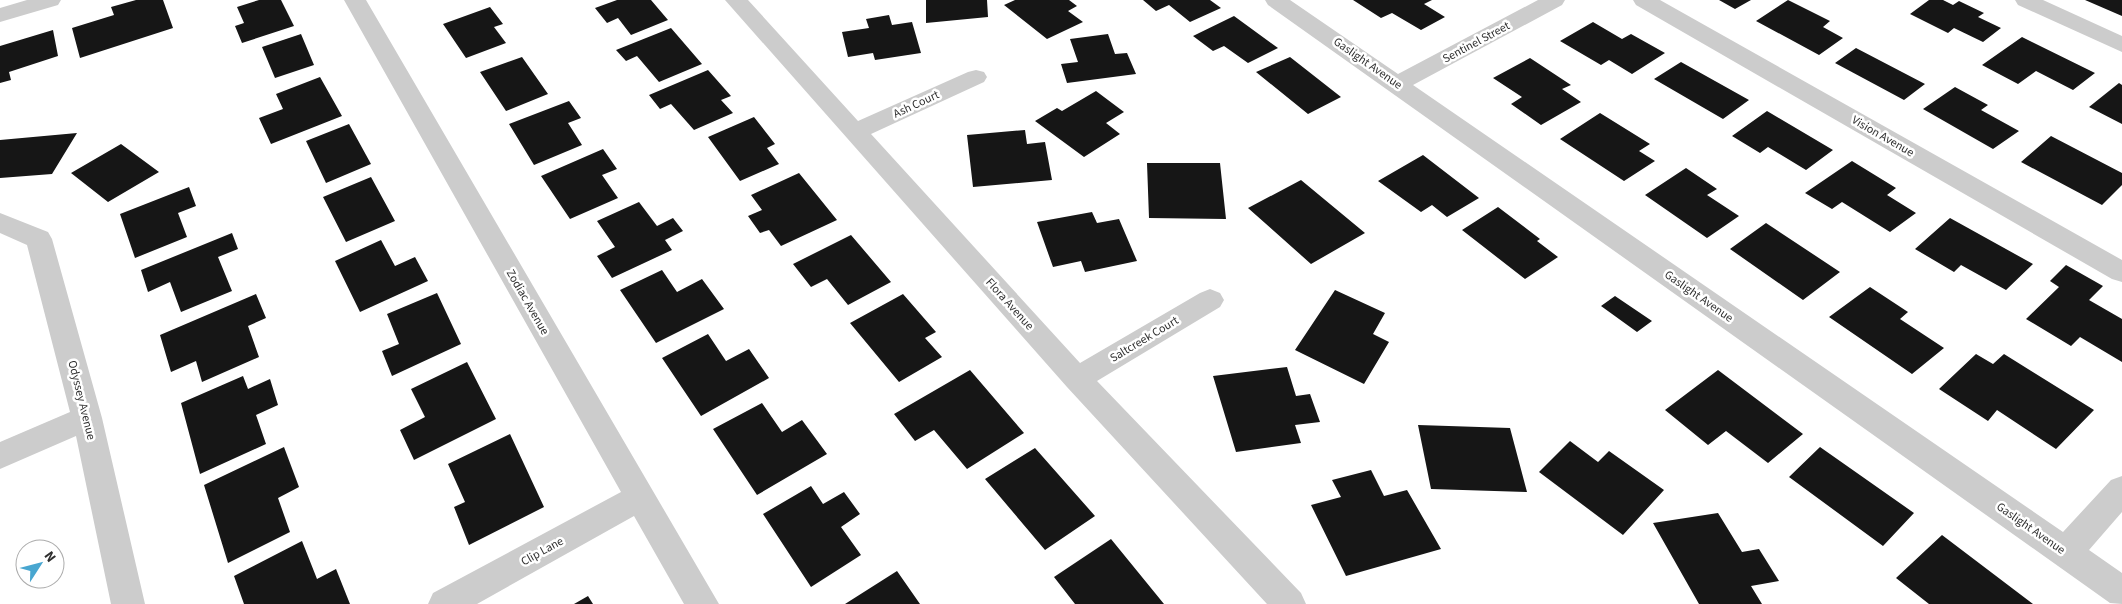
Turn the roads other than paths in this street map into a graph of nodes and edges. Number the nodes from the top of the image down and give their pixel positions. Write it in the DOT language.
graph roads {
  1 [pos="50,0"];
  2 [pos="355,0"];
  3 [pos="736,0"];
  4 [pos="1276,0"];
  5 [pos="1554,0"];
  6 [pos="1644,0"];
  7 [pos="2026,0"];
  8 [pos="0,15"];
  9 [pos="2122,45"];
  10 [pos="976,77"];
  11 [pos="1397,84"];
  12 [pos="855,132"];
  13 [pos="0,222"];
  14 [pos="2122,272"];
  15 [pos="1210,300"];
  16 [pos="1077,378"];
  17 [pos="87,418"];
  18 [pos="0,456"];
  19 [pos="2122,490"];
  20 [pos="640,498"];
  21 [pos="2066,552"];
  22 [pos="2122,592"];
  23 [pos="128,604"];
  24 [pos="445,604"];
  25 [pos="702,604"];
  26 [pos="1289,604"];
  1 -- 8 [label="street"];
  2 -- 20 [label="street, Zodiac Avenue"];
  3 -- 12 [label="street, Flora Avenue"];
  4 -- 11 [label="street, Gaslight Avenue"];
  5 -- 11 [label="street, Sentinel Street"];
  6 -- 14 [label="street, Vision Avenue"];
  7 -- 9 [label="street"];
  10 -- 12 [label="street, Ash Court"];
  11 -- 21 [label="street, Gaslight Avenue"];
  12 -- 16 [label="street, Flora Avenue"];
  13 -- 17 [label="street, Odyssey Avenue"];
  15 -- 16 [label="street, Saltcreek Court"];
  16 -- 26 [label="street, Flora Avenue"];
  17 -- 18 [label="street"];
  17 -- 23 [label="street, Odyssey Avenue"];
  19 -- 21 [label="street"];
  20 -- 24 [label="street, Clip Lane"];
  20 -- 25 [label="street, Zodiac Avenue"];
  21 -- 22 [label="street, Gaslight Avenue"];
}
